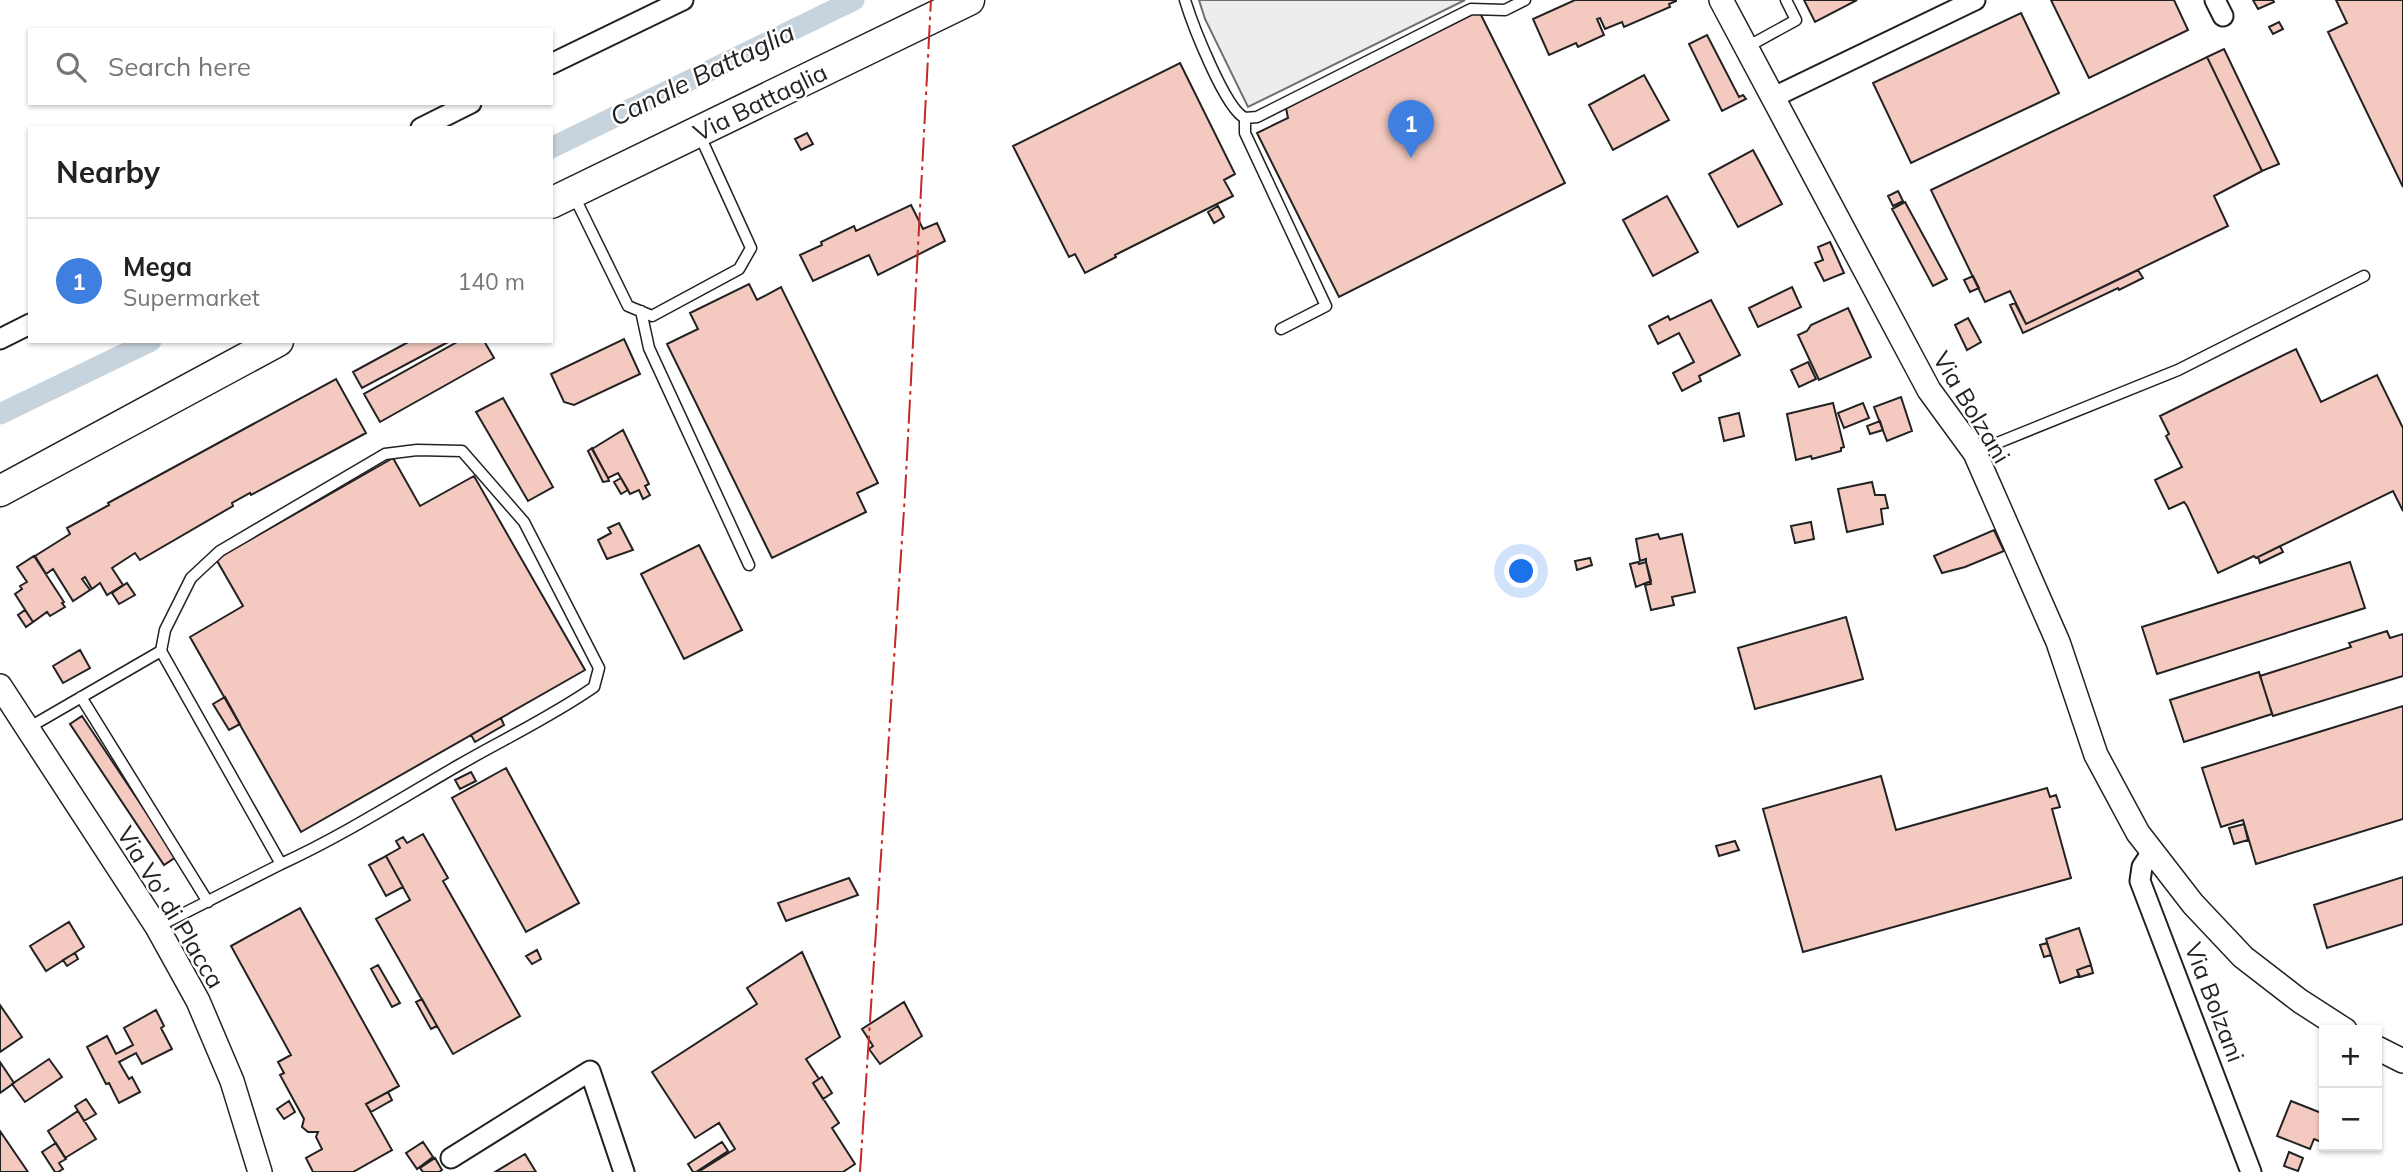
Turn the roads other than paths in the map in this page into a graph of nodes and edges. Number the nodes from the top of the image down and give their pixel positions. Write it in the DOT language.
graph roads {
  1 [pos="683,0"];
  2 [pos="969,0"];
  3 [pos="1525,0"];
  4 [pos="1721,0"];
  5 [pos="1786,0"];
  6 [pos="1975,0"];
  7 [pos="1186,2"];
  8 [pos="1747,47"];
  9 [pos="553,63"];
  10 [pos="1774,97"];
  11 [pos="467,105"];
  12 [pos="1245,118"];
  13 [pos="425,126"];
  14 [pos="698,132"];
  15 [pos="562,198"];
  16 [pos="2364,276"];
  17 [pos="641,311"];
  18 [pos="28,325"];
  19 [pos="1281,329"];
  20 [pos="0,340"];
  21 [pos="274,343"];
  22 [pos="1975,453"];
  23 [pos="0,491"];
  24 [pos="750,565"];
  25 [pos="161,651"];
  26 [pos="0,687"];
  27 [pos="81,698"];
  28 [pos="27,729"];
  29 [pos="2152,852"];
  30 [pos="281,864"];
  31 [pos="208,902"];
  32 [pos="157,927"];
  33 [pos="2337,1025"];
  34 [pos="2382,1051"];
  35 [pos="2403,1062"];
  36 [pos="451,1158"];
  37 [pos="260,1172"];
  38 [pos="624,1172"];
  39 [pos="2251,1172"];
  1 -- 9 [label="street"];
  2 -- 14 [label="main road, Via Battaglia"];
  3 -- 12 [label="lane"];
  4 -- 8 [label="street, Via Bolzani"];
  5 -- 8 [label="lane"];
  6 -- 10 [label="street"];
  7 -- 12 [label="lane"];
  8 -- 10 [label="street, Via Bolzani"];
  10 -- 22 [label="street, Via Bolzani"];
  11 -- 13 [label="street"];
  12 -- 19 [label="lane"];
  14 -- 15 [label="main road, Via Battaglia"];
  14 -- 17 [label="lane"];
  15 -- 17 [label="lane"];
  16 -- 22 [label="lane"];
  17 -- 24 [label="lane"];
  18 -- 20 [label="street"];
  21 -- 23 [label="main road"];
  22 -- 29 [label="street, Via Bolzani"];
  25 -- 27 [label="lane"];
  25 -- 30 [label="lane"];
  25 -- 30 [label="lane"];
  26 -- 28 [label="street, Via Vo' di Placca"];
  27 -- 28 [label="lane"];
  27 -- 31 [label="lane"];
  28 -- 32 [label="street, Via Vo' di Placca"];
  29 -- 33 [label="street, Via Bolzani"];
  29 -- 39 [label="street, Via Bolzani"];
  30 -- 31 [label="lane"];
  31 -- 32 [label="lane"];
  32 -- 37 [label="street, Via Vo' di Placca"];
  34 -- 35 [label="street"];
  36 -- 38 [label="street"];
}
